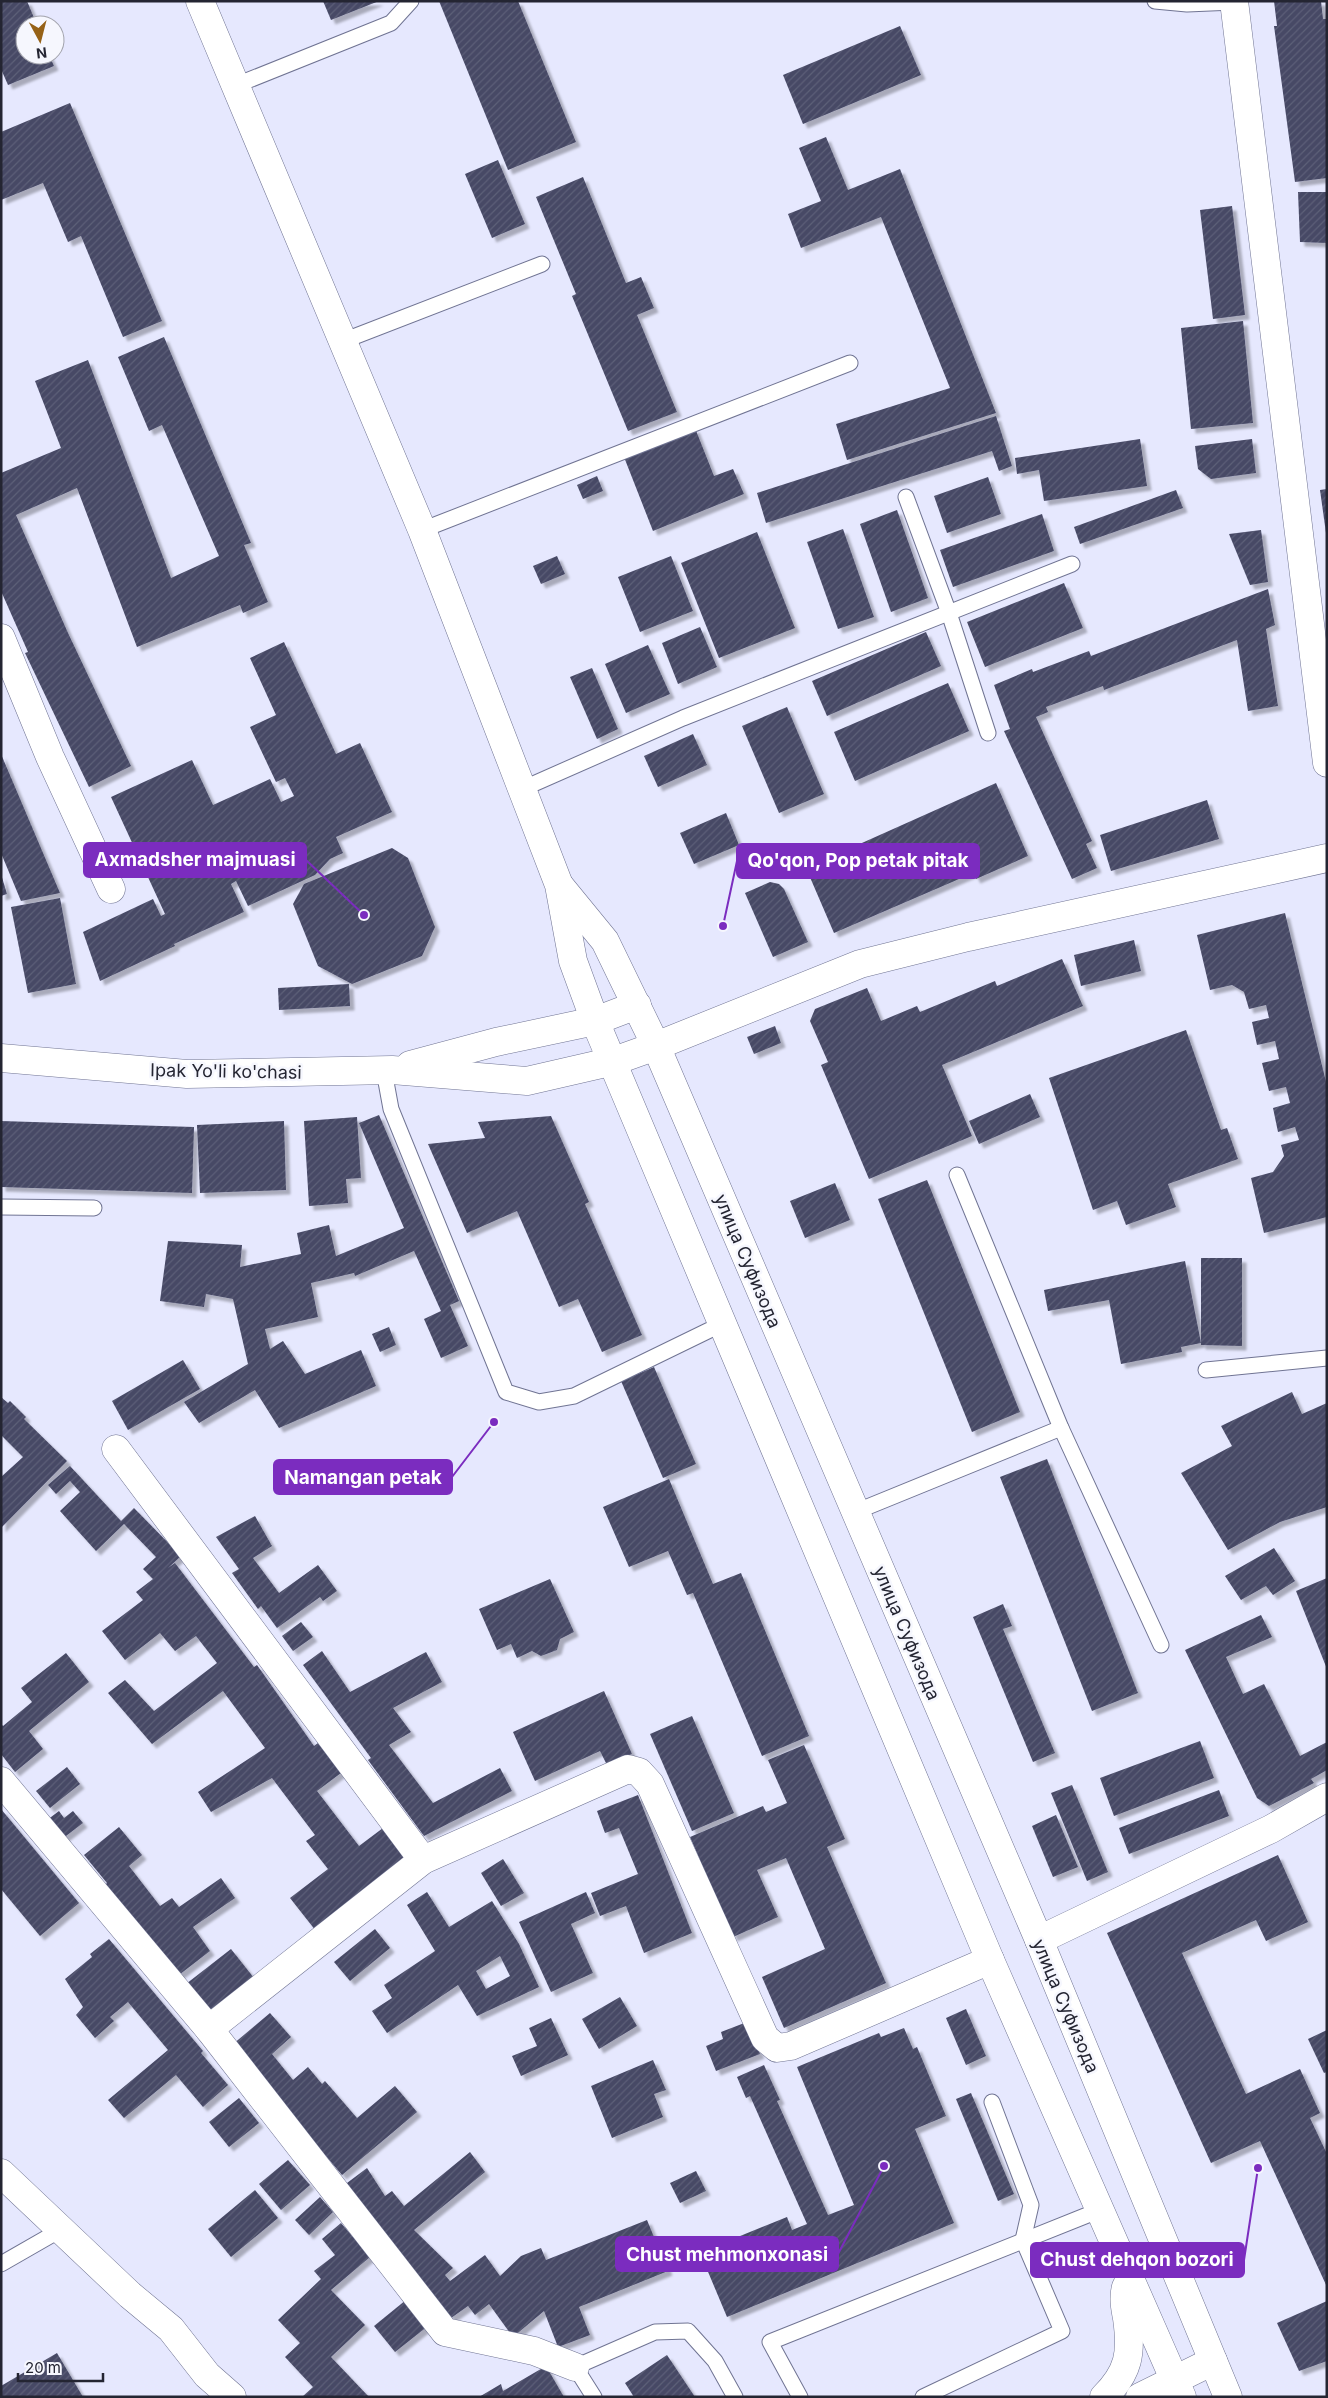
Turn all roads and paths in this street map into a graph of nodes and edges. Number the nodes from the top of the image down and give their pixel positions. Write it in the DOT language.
graph roads {
  1 [pos="200,1"];
  2 [pos="411,1"];
  3 [pos="1155,1"];
  4 [pos="1234,2"];
  5 [pos="234,86"];
  6 [pos="542,264"];
  7 [pos="343,341"];
  8 [pos="850,363"];
  9 [pos="906,497"];
  10 [pos="422,530"];
  11 [pos="1072,564"];
  12 [pos="949,613"];
  13 [pos="1,638"];
  14 [pos="988,732"];
  15 [pos="1327,763"];
  16 [pos="522,789"];
  17 [pos="1327,858"];
  18 [pos="559,885"];
  19 [pos="111,888"];
  20 [pos="636,1005"];
  21 [pos="595,1021"];
  22 [pos="656,1046"];
  23 [pos="1,1058"];
  24 [pos="614,1061"];
  25 [pos="388,1071"];
  26 [pos="957,1175"];
  27 [pos="1,1207"];
  28 [pos="94,1208"];
  29 [pos="724,1323"];
  30 [pos="1327,1358"];
  31 [pos="1206,1370"];
  32 [pos="1061,1428"];
  33 [pos="116,1449"];
  34 [pos="856,1512"];
  35 [pos="1161,1644"];
  36 [pos="1,1781"];
  37 [pos="1327,1797"];
  38 [pos="424,1860"];
  39 [pos="1038,1940"];
  40 [pos="990,1960"];
  41 [pos="209,2029"];
  42 [pos="992,2102"];
  43 [pos="1,2173"];
  44 [pos="1100,2210"];
  45 [pos="62,2229"];
  46 [pos="1023,2240"];
  47 [pos="1,2264"];
  48 [pos="1128,2278"];
  49 [pos="1213,2361"];
  50 [pos="575,2367"];
  51 [pos="1178,2388"];
  52 [pos="232,2397"];
  53 [pos="594,2397"];
  54 [pos="735,2397"];
  55 [pos="800,2397"];
  56 [pos="923,2397"];
  57 [pos="1104,2397"];
  58 [pos="1140,2397"];
  59 [pos="1228,2397"];
  1 -- 5 [label="main road"];
  2 -- 5 [label="lane"];
  3 -- 4 [label="lane"];
  4 -- 15 [label="main road"];
  5 -- 7 [label="main road"];
  6 -- 7 [label="lane"];
  7 -- 10 [label="main road"];
  8 -- 10 [label="lane"];
  9 -- 12 [label="lane"];
  10 -- 16 [label="main road"];
  11 -- 12 [label="lane"];
  12 -- 14 [label="lane"];
  12 -- 16 [label="lane"];
  13 -- 19 [label="main road"];
  16 -- 18 [label="main road"];
  17 -- 22 [label="main road, Ipak Yo'li ko'chasi"];
  18 -- 20 [label="main road, улица Суфизода"];
  18 -- 21 [label="main road"];
  20 -- 21 [label="main road, Ipak Yo'li ko'chasi"];
  20 -- 22 [label="main road, улица Суфизода"];
  21 -- 24 [label="main road"];
  21 -- 25 [label="main road, Ipak Yo'li ko'chasi"];
  22 -- 24 [label="main road, Ipak Yo'li ko'chasi"];
  22 -- 34 [label="main road, улица Суфизода"];
  23 -- 25 [label="main road, Ipak Yo'li ko'chasi"];
  24 -- 25 [label="main road, Ipak Yo'li ko'chasi"];
  24 -- 29 [label="main road"];
  25 -- 29 [label="lane"];
  26 -- 32 [label="lane"];
  27 -- 28 [label="lane"];
  29 -- 40 [label="main road"];
  30 -- 31 [label="lane"];
  32 -- 34 [label="lane"];
  32 -- 35 [label="lane"];
  33 -- 38 [label="main road"];
  34 -- 39 [label="main road, улица Суфизода"];
  36 -- 41 [label="main road"];
  37 -- 39 [label="main road"];
  38 -- 40 [label="main road"];
  38 -- 41 [label="main road"];
  39 -- 49 [label="main road, улица Суфизода"];
  40 -- 44 [label="main road"];
  41 -- 50 [label="main road"];
  42 -- 46 [label="lane"];
  43 -- 45 [label="main road"];
  44 -- 46 [label="lane"];
  44 -- 48 [label="main road"];
  45 -- 47 [label="lane"];
  45 -- 52 [label="main road"];
  46 -- 55 [label="lane"];
  46 -- 56 [label="lane"];
  48 -- 51 [label="main road"];
  48 -- 57 [label="main road"];
  49 -- 51 [label="main road"];
  49 -- 59 [label="main road, улица Суфизода"];
  50 -- 53 [label="lane"];
  50 -- 54 [label="lane"];
  51 -- 58 [label="main road"];
}
